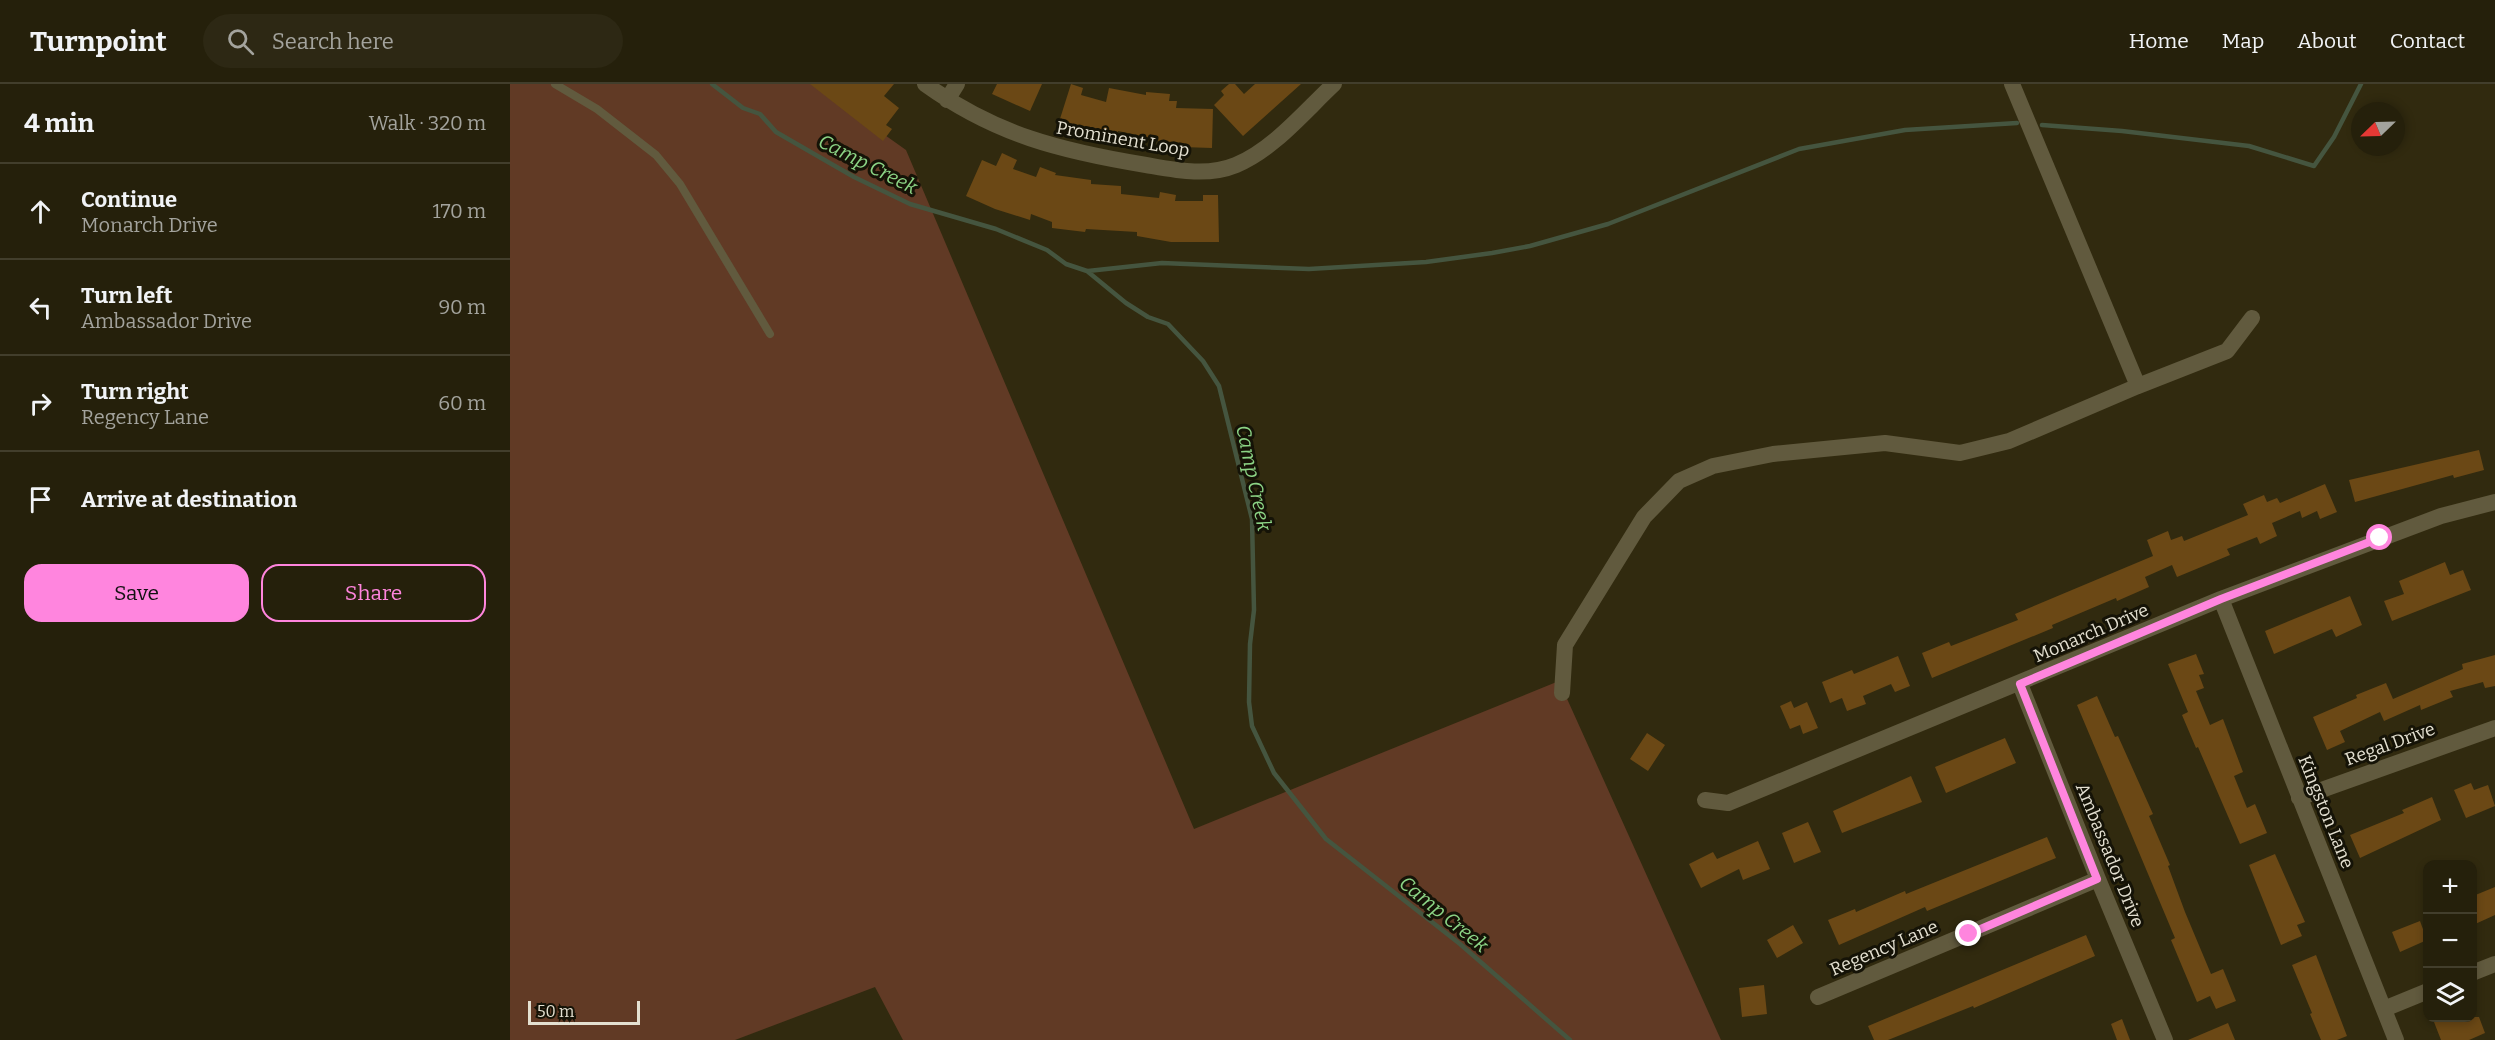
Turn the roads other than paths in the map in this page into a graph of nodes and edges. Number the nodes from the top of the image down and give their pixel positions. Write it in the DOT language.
graph roads {
  1 [pos="555,84"];
  2 [pos="925,84"];
  3 [pos="957,84"];
  4 [pos="1334,84"];
  5 [pos="2012,84"];
  6 [pos="947,100"];
  7 [pos="2252,318"];
  8 [pos="770,334"];
  9 [pos="2138,386"];
  10 [pos="2495,502"];
  11 [pos="2221,599"];
  12 [pos="2020,684"];
  13 [pos="1562,693"];
  14 [pos="2495,728"];
  15 [pos="2299,798"];
  16 [pos="1705,800"];
  17 [pos="2097,879"];
  18 [pos="2495,964"];
  19 [pos="2477,971"];
  20 [pos="2423,993"];
  21 [pos="1818,997"];
  22 [pos="2384,1008"];
  23 [pos="2165,1040"];
  24 [pos="2396,1040"];
  1 -- 8 [label="lane"];
  2 -- 6 [label="street, Prominent Loop"];
  3 -- 6 [label="street"];
  4 -- 6 [label="street, Prominent Loop"];
  5 -- 9 [label="street"];
  7 -- 9 [label="street"];
  9 -- 13 [label="street"];
  10 -- 11 [label="street, Monarch Drive"];
  11 -- 12 [label="street, Monarch Drive"];
  11 -- 15 [label="street, Kingston Lane"];
  12 -- 16 [label="street, Monarch Drive"];
  12 -- 17 [label="street, Ambassador Drive"];
  14 -- 15 [label="street, Regal Drive"];
  15 -- 22 [label="street, Kingston Lane"];
  17 -- 21 [label="street, Regency Lane"];
  17 -- 23 [label="street, Ambassador Drive"];
  18 -- 19 [label="street"];
  20 -- 22 [label="street"];
  22 -- 24 [label="street, Kingston Lane"];
}
